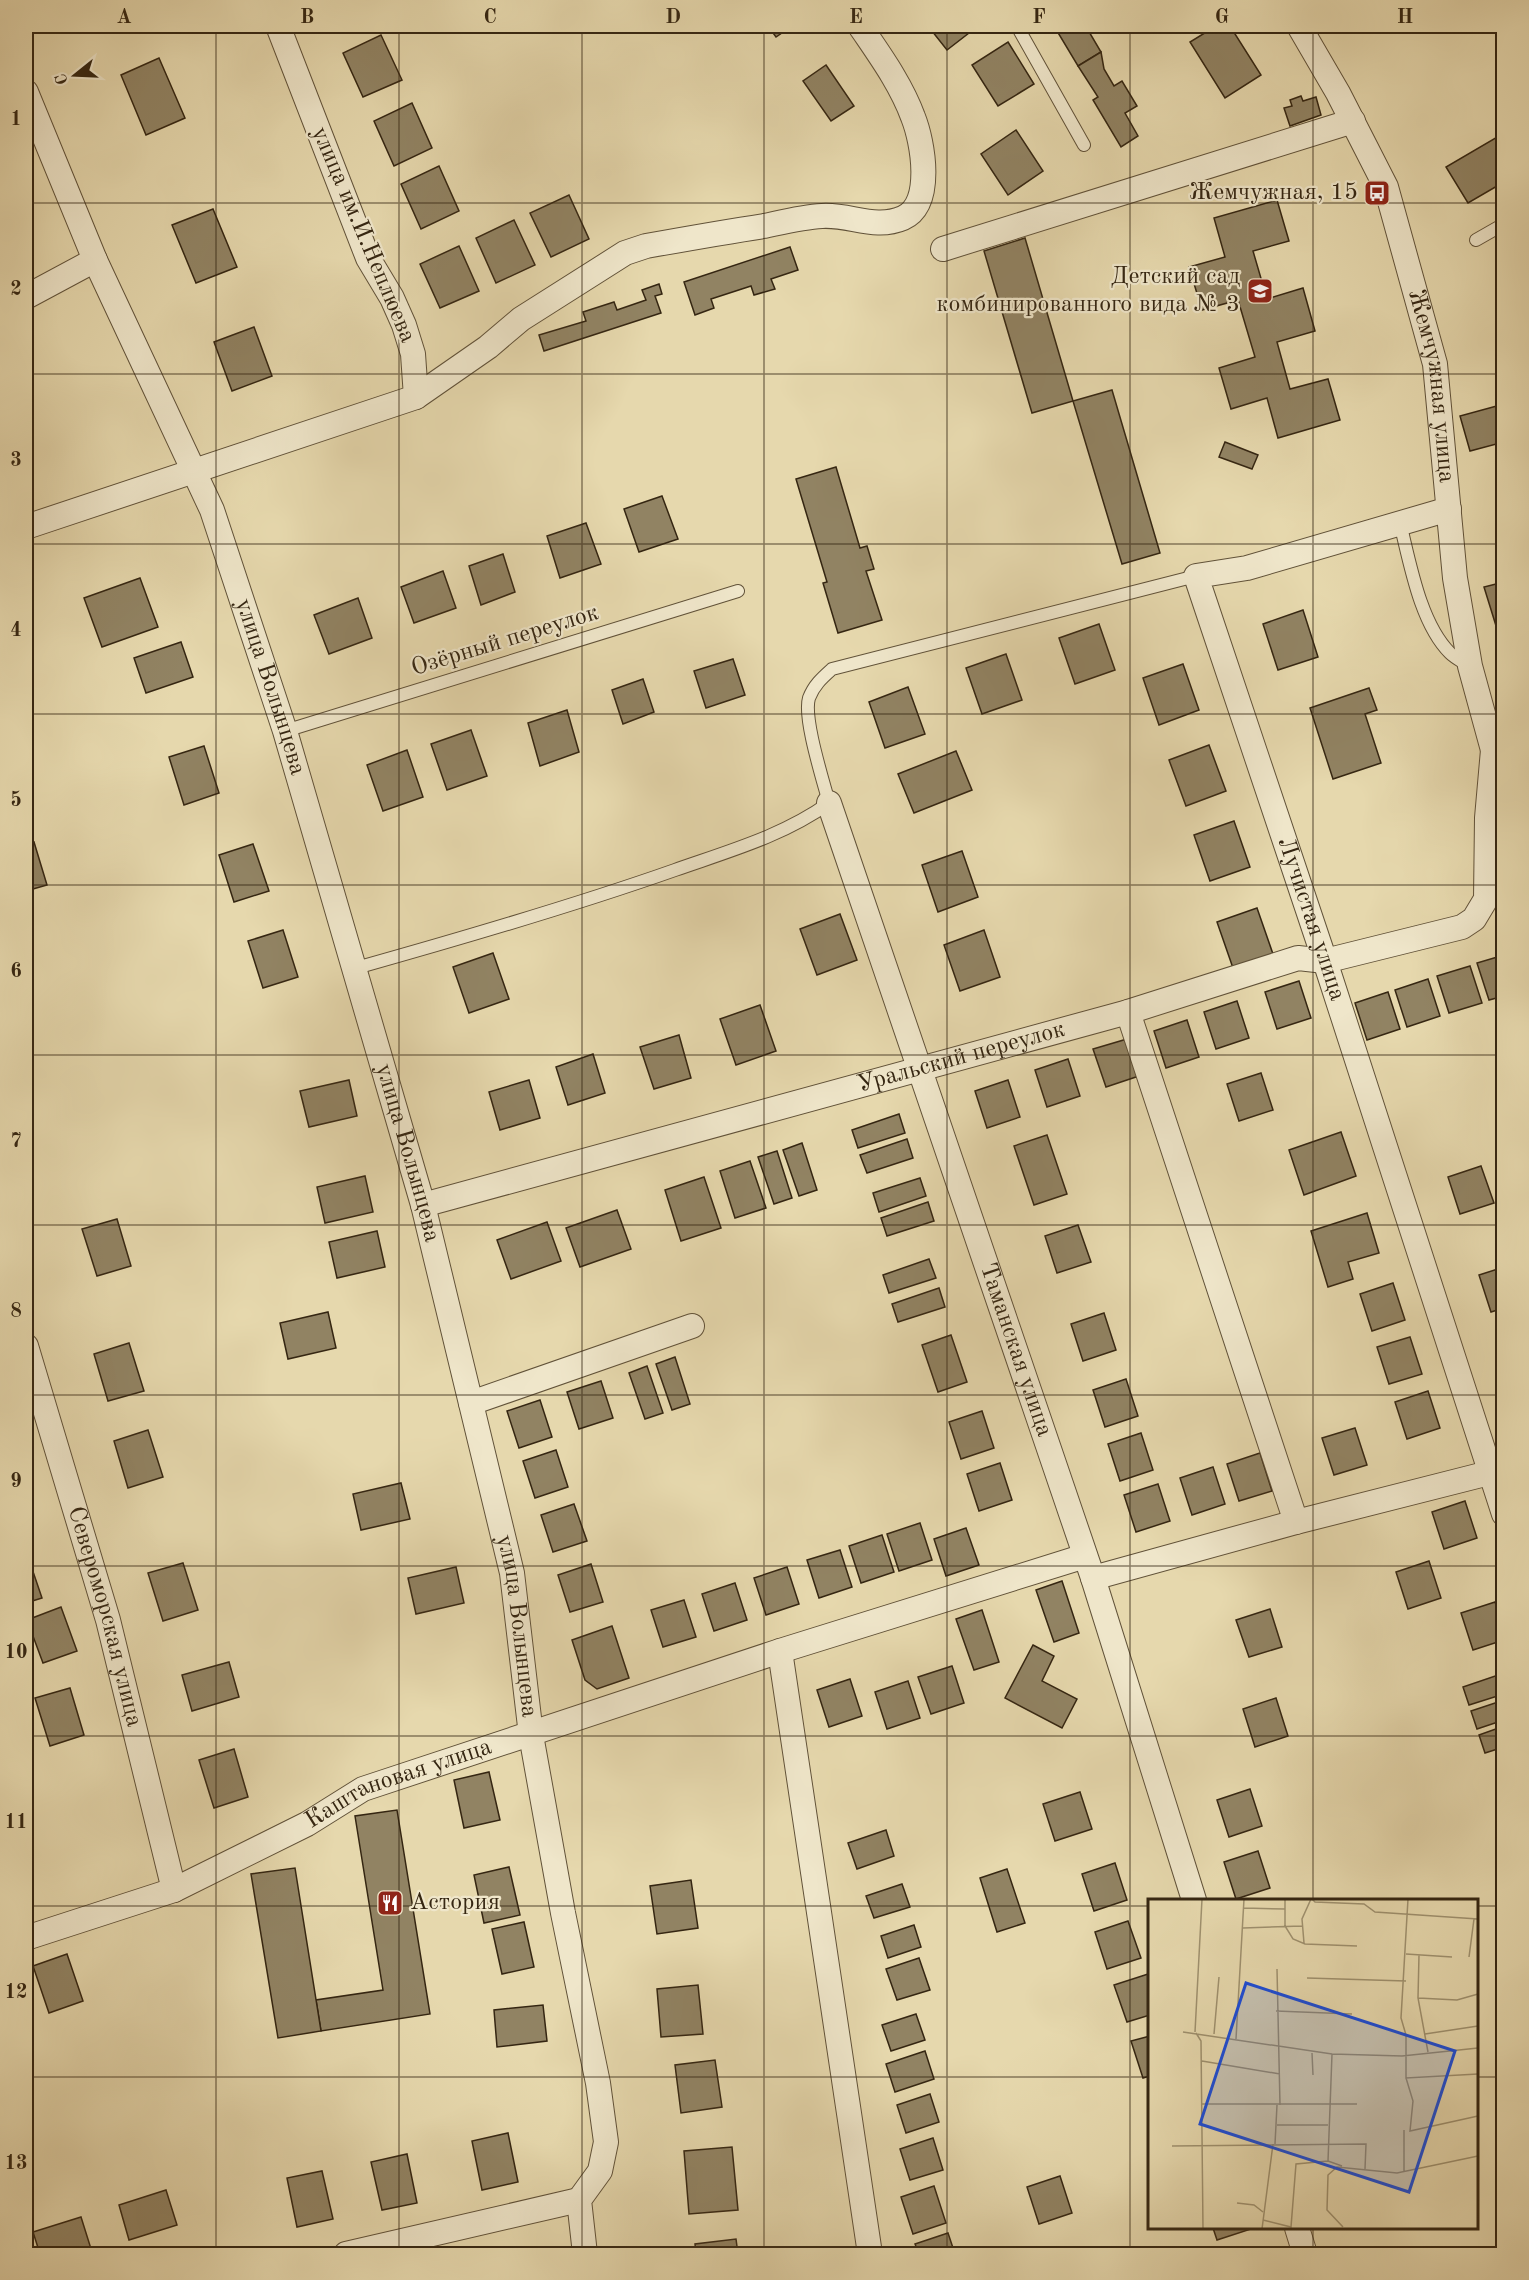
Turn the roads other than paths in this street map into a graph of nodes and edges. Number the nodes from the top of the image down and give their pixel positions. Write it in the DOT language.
graph roads {
  1 [pos="278,26"];
  2 [pos="860,26"];
  3 [pos="1017,26"];
  4 [pos="1299,26"];
  5 [pos="26,92"];
  6 [pos="1353,121"];
  7 [pos="1084,145"];
  8 [pos="1503,224"];
  9 [pos="1476,240"];
  10 [pos="943,249"];
  11 [pos="95,260"];
  12 [pos="26,297"];
  13 [pos="416,397"];
  14 [pos="194,470"];
  15 [pos="1449,509"];
  16 [pos="1400,523"];
  17 [pos="26,527"];
  18 [pos="1196,576"];
  19 [pos="738,591"];
  20 [pos="1470,666"];
  21 [pos="285,731"];
  22 [pos="1498,746"];
  23 [pos="829,803"];
  24 [pos="1495,903"];
  25 [pos="1325,962"];
  26 [pos="356,968"];
  27 [pos="1128,1012"];
  28 [pos="918,1068"];
  29 [pos="423,1205"];
  30 [pos="692,1326"];
  31 [pos="26,1346"];
  32 [pos="471,1403"];
  33 [pos="1489,1473"];
  34 [pos="1502,1503"];
  35 [pos="1296,1521"];
  36 [pos="1085,1556"];
  37 [pos="1093,1578"];
  38 [pos="780,1651"];
  39 [pos="531,1735"];
  40 [pos="174,1890"];
  41 [pos="1194,1899"];
  42 [pos="26,1938"];
  43 [pos="579,2200"];
  44 [pos="1297,2229"];
  45 [pos="346,2254"];
  46 [pos="585,2254"];
  47 [pos="870,2254"];
  48 [pos="1305,2254"];
  1 -- 13 [label="street, улица им.И.Неплюева"];
  2 -- 13 [label="street"];
  3 -- 7 [label="lane"];
  4 -- 6 [label="street, Жемчужная улица"];
  5 -- 11 [label="street, улица Волынцева"];
  6 -- 10 [label="street"];
  6 -- 15 [label="street, Жемчужная улица"];
  8 -- 9 [label="lane"];
  11 -- 12 [label="street"];
  11 -- 14 [label="street, улица Волынцева"];
  13 -- 14 [label="street"];
  14 -- 17 [label="street"];
  14 -- 21 [label="street, улица Волынцева"];
  15 -- 16 [label="street"];
  15 -- 20 [label="street, Жемчужная улица"];
  16 -- 18 [label="street"];
  16 -- 20 [label="lane"];
  18 -- 23 [label="lane"];
  18 -- 25 [label="street, Лучистая улица"];
  19 -- 21 [label="lane, Озёрный переулок"];
  20 -- 22 [label="street, Жемчужная улица"];
  21 -- 26 [label="street, улица Волынцева"];
  22 -- 24 [label="street"];
  23 -- 26 [label="lane"];
  23 -- 28 [label="street, Таманская улица"];
  24 -- 25 [label="street, Уральский переулок"];
  25 -- 27 [label="street, Уральский переулок"];
  25 -- 33 [label="street, Лучистая улица"];
  26 -- 29 [label="street, улица Волынцева"];
  27 -- 28 [label="street, Уральский переулок"];
  27 -- 35 [label="street"];
  28 -- 29 [label="street, Уральский переулок"];
  28 -- 36 [label="street, Таманская улица"];
  29 -- 32 [label="street, улица Волынцева"];
  30 -- 32 [label="street"];
  31 -- 40 [label="street, Североморская улица"];
  32 -- 39 [label="street, улица Волынцева"];
  33 -- 34 [label="street, Лучистая улица"];
  33 -- 35 [label="street"];
  35 -- 37 [label="street"];
  36 -- 37 [label="street, Таманская улица"];
  36 -- 38 [label="street, Каштановая улица"];
  37 -- 41 [label="street, Таманская улица"];
  38 -- 39 [label="street, Каштановая улица"];
  38 -- 47 [label="street"];
  39 -- 40 [label="street, Каштановая улица"];
  39 -- 43 [label="street, улица Волынцева"];
  40 -- 42 [label="street, Каштановая улица"];
  43 -- 45 [label="street"];
  43 -- 46 [label="street"];
  44 -- 48 [label="street"];
}
